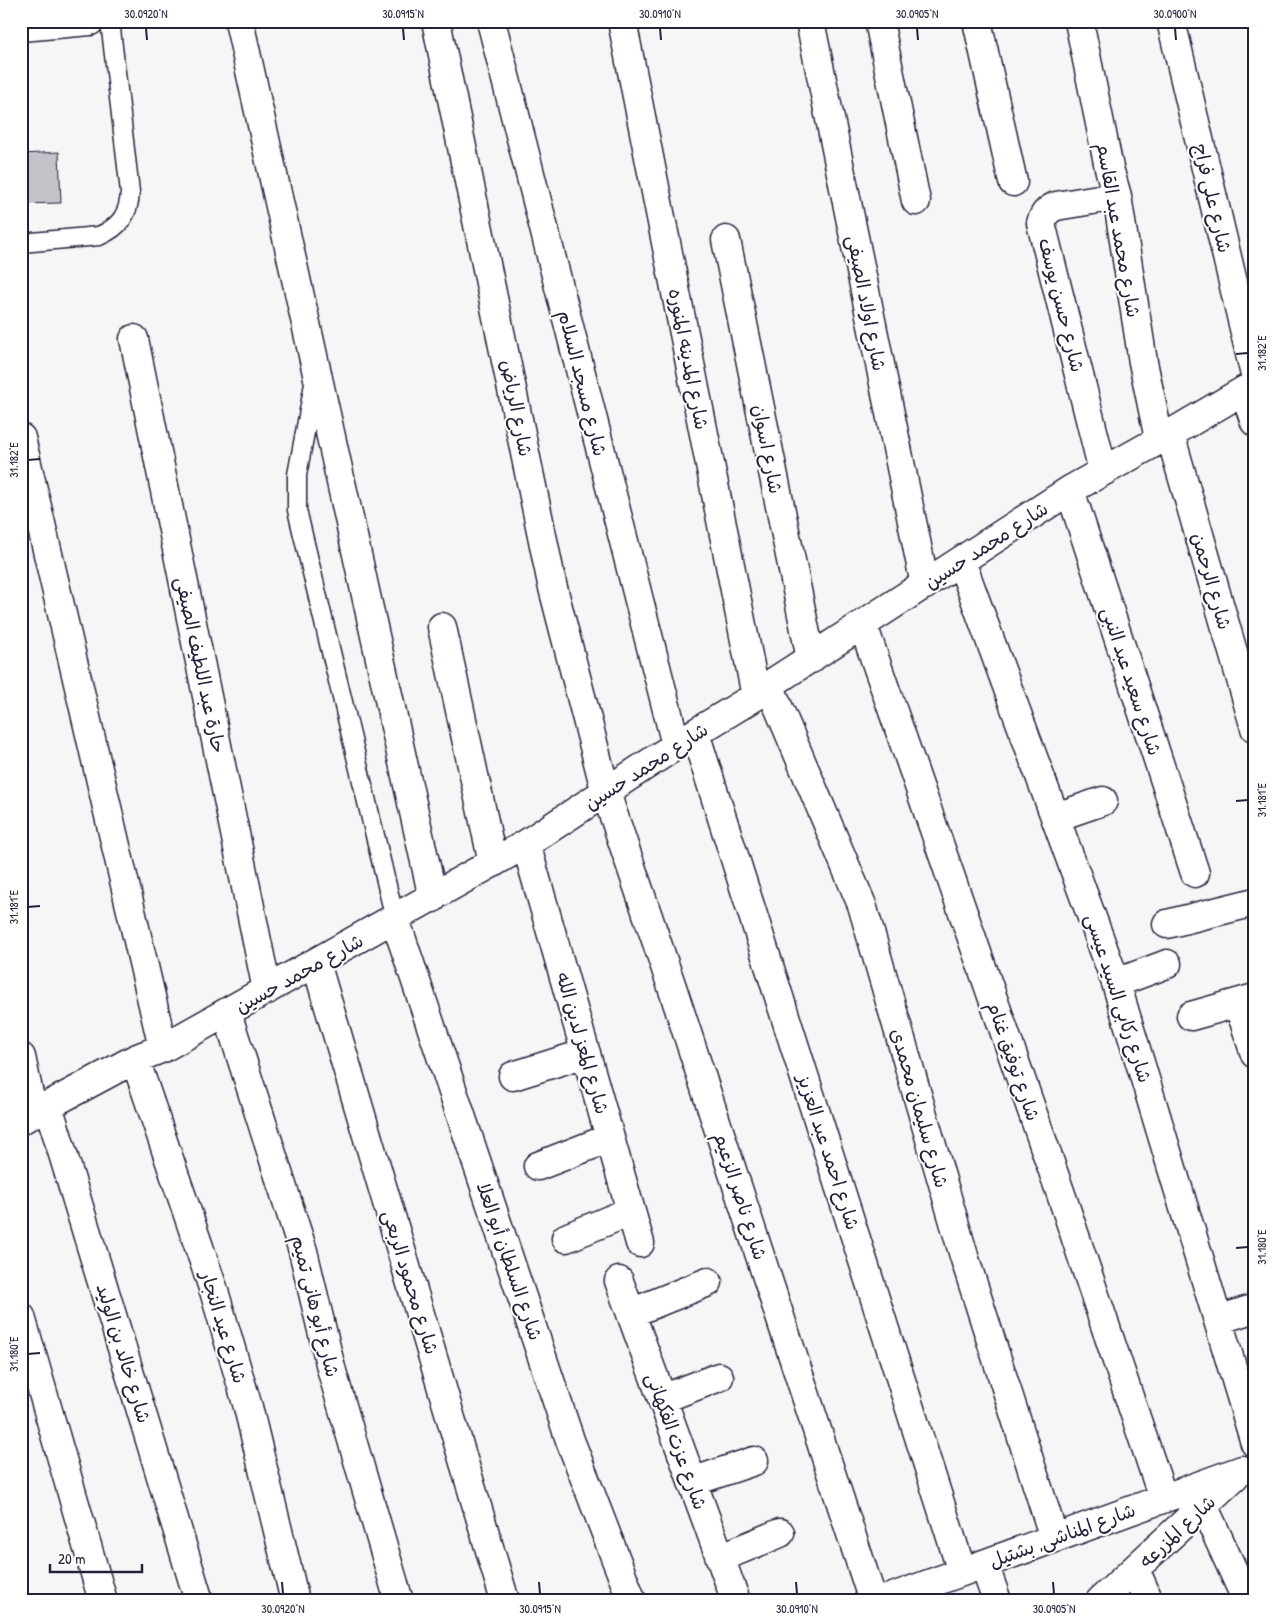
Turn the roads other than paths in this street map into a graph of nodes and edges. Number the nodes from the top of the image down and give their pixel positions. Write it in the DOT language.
graph roads {
  1 [pos="90,21"];
  2 [pos="110,21"];
  3 [pos="239,21"];
  4 [pos="436,21"];
  5 [pos="491,21"];
  6 [pos="622,21"];
  7 [pos="810,21"];
  8 [pos="878,21"];
  9 [pos="977,21"];
  10 [pos="1079,21"];
  11 [pos="1171,21"];
  12 [pos="21,27"];
  13 [pos="1013,182"];
  14 [pos="1117,196"];
  15 [pos="916,201"];
  16 [pos="726,240"];
  17 [pos="21,243"];
  18 [pos="134,339"];
  19 [pos="316,376"];
  20 [pos="1251,383"];
  21 [pos="1255,422"];
  22 [pos="1165,437"];
  23 [pos="21,438"];
  24 [pos="1103,471"];
  25 [pos="1070,490"];
  26 [pos="962,561"];
  27 [pos="924,585"];
  28 [pos="863,625"];
  29 [pos="442,627"];
  30 [pos="811,658"];
  31 [pos="763,691"];
  32 [pos="1255,728"];
  33 [pos="686,739"];
  34 [pos="606,793"];
  35 [pos="1103,801"];
  36 [pos="1056,817"];
  37 [pos="526,844"];
  38 [pos="493,863"];
  39 [pos="1195,873"];
  40 [pos="433,898"];
  41 [pos="1255,902"];
  42 [pos="395,919"];
  43 [pos="1167,924"];
  44 [pos="316,963"];
  45 [pos="1167,964"];
  46 [pos="1116,983"];
  47 [pos="267,990"];
  48 [pos="1246,1001"];
  49 [pos="227,1013"];
  50 [pos="1191,1016"];
  51 [pos="163,1048"];
  52 [pos="586,1053"];
  53 [pos="1255,1054"];
  54 [pos="21,1057"];
  55 [pos="135,1059"];
  56 [pos="513,1076"];
  57 [pos="34,1112"];
  58 [pos="610,1138"];
  59 [pos="538,1166"];
  60 [pos="631,1211"];
  61 [pos="566,1238"];
  62 [pos="640,1243"];
  63 [pos="619,1281"];
  64 [pos="708,1282"];
  65 [pos="1255,1308"];
  66 [pos="631,1313"];
  67 [pos="21,1317"];
  68 [pos="1218,1320"];
  69 [pos="719,1377"];
  70 [pos="662,1399"];
  71 [pos="1255,1443"];
  72 [pos="754,1461"];
  73 [pos="1248,1466"];
  74 [pos="692,1482"];
  75 [pos="1163,1498"];
  76 [pos="1204,1507"];
  77 [pos="780,1533"];
  78 [pos="1054,1538"];
  79 [pos="720,1558"];
  80 [pos="973,1568"];
  81 [pos="1135,1569"];
  82 [pos="103,1601"];
  83 [pos="199,1601"];
  84 [pos="295,1601"];
  85 [pos="398,1601"];
  86 [pos="505,1601"];
  87 [pos="632,1601"];
  88 [pos="736,1601"];
  89 [pos="873,1601"];
  90 [pos="882,1601"];
  91 [pos="997,1601"];
  92 [pos="1100,1601"];
  93 [pos="1148,1601"];
  94 [pos="1247,1601"];
  1 -- 12 [label="street"];
  2 -- 17 [label="lane"];
  3 -- 19 [label="street"];
  4 -- 34 [label="street, شارع الرياض"];
  5 -- 33 [label="street, شارع مسجد السلام"];
  6 -- 31 [label="street, شارع المدينه المنوره"];
  7 -- 27 [label="street, شارع اولاد الصيفى"];
  8 -- 15 [label="street"];
  9 -- 13 [label="street"];
  10 -- 14 [label="street, شارع محمد عبد القاسم"];
  11 -- 20 [label="street, شارع على فراج"];
  14 -- 22 [label="street, شارع محمد عبد القاسم"];
  14 -- 24 [label="street, شارع حسن يوسف"];
  16 -- 30 [label="street, شارع اسوان"];
  18 -- 47 [label="street, حارة عبد اللطيف الصيفى"];
  19 -- 40 [label="street"];
  19 -- 42 [label="lane"];
  20 -- 21 [label="street, شارع على فراج"];
  20 -- 22 [label="street, شارع محمد حسين"];
  22 -- 24 [label="street, شارع محمد حسين"];
  22 -- 32 [label="street, شارع الرحمن"];
  23 -- 51 [label="street"];
  24 -- 25 [label="street, شارع محمد حسين"];
  25 -- 26 [label="street, شارع محمد حسين"];
  25 -- 39 [label="street, شارع سعيد عبد النبى"];
  26 -- 27 [label="street, شارع محمد حسين"];
  26 -- 36 [label="street, شارع ركابى السيد عيسى"];
  27 -- 28 [label="street, شارع محمد حسين"];
  28 -- 30 [label="street, شارع محمد حسين"];
  28 -- 75 [label="street, شارع توفيق غنام"];
  29 -- 38 [label="street"];
  30 -- 31 [label="street, شارع محمد حسين"];
  31 -- 33 [label="street, شارع محمد حسين"];
  31 -- 78 [label="street, شارع سليمان محمدى"];
  33 -- 34 [label="street, شارع محمد حسين"];
  33 -- 80 [label="street, شارع احمد عبد العزيز"];
  34 -- 37 [label="street, شارع محمد حسين"];
  34 -- 89 [label="street, شارع ناصر الزعيم"];
  35 -- 36 [label="street"];
  36 -- 46 [label="street, شارع ركابى السيد عيسى"];
  37 -- 38 [label="street, شارع محمد حسين"];
  37 -- 52 [label="street, شارع المعز لدين الله"];
  38 -- 40 [label="street, شارع محمد حسين"];
  40 -- 42 [label="street, شارع محمد حسين"];
  41 -- 43 [label="street"];
  42 -- 44 [label="street, شارع محمد حسين"];
  42 -- 87 [label="street, شارع السلطان أبو العلا"];
  44 -- 47 [label="street, شارع محمد حسين"];
  44 -- 86 [label="street, شارع محمود الربعى"];
  45 -- 46 [label="street"];
  46 -- 68 [label="street, شارع ركابى السيد عيسى"];
  47 -- 49 [label="street, شارع محمد حسين"];
  48 -- 50 [label="street"];
  48 -- 53 [label="street"];
  49 -- 51 [label="street, شارع محمد حسين"];
  49 -- 85 [label="street, شارع أبو هانى تميم"];
  51 -- 55 [label="street, شارع محمد حسين"];
  52 -- 56 [label="street"];
  52 -- 58 [label="street, شارع المعز لدين الله"];
  54 -- 57 [label="street, شارع خالد بن الوليد"];
  55 -- 57 [label="street, شارع محمد حسين"];
  55 -- 84 [label="street, شارع عيد النجار"];
  57 -- 83 [label="street, شارع خالد بن الوليد"];
  58 -- 59 [label="street"];
  58 -- 60 [label="street, شارع المعز لدين الله"];
  60 -- 61 [label="street"];
  60 -- 62 [label="street, شارع المعز لدين الله"];
  63 -- 66 [label="street, شارع عزت الفكهانى"];
  64 -- 66 [label="street"];
  65 -- 68 [label="street"];
  66 -- 70 [label="street, شارع عزت الفكهانى"];
  67 -- 82 [label="street"];
  68 -- 71 [label="street, شارع ركابى السيد عيسى"];
  69 -- 70 [label="street"];
  70 -- 74 [label="street, شارع عزت الفكهانى"];
  72 -- 74 [label="street"];
  73 -- 75 [label="street, شارع المناشى, بشتيل"];
  73 -- 76 [label="street, شارع المزرعه"];
  74 -- 79 [label="street, شارع عزت الفكهانى"];
  75 -- 78 [label="street, شارع المناشى, بشتيل"];
  76 -- 81 [label="street, شارع المزرعه"];
  76 -- 94 [label="street"];
  77 -- 79 [label="street"];
  78 -- 80 [label="street, شارع المناشى, بشتيل"];
  79 -- 88 [label="street, شارع عزت الفكهانى"];
  80 -- 90 [label="street, شارع المناشى, بشتيل"];
  80 -- 91 [label="street, شارع احمد عبد العزيز"];
  81 -- 92 [label="street, شارع المزرعه"];
  81 -- 93 [label="street"];
}
